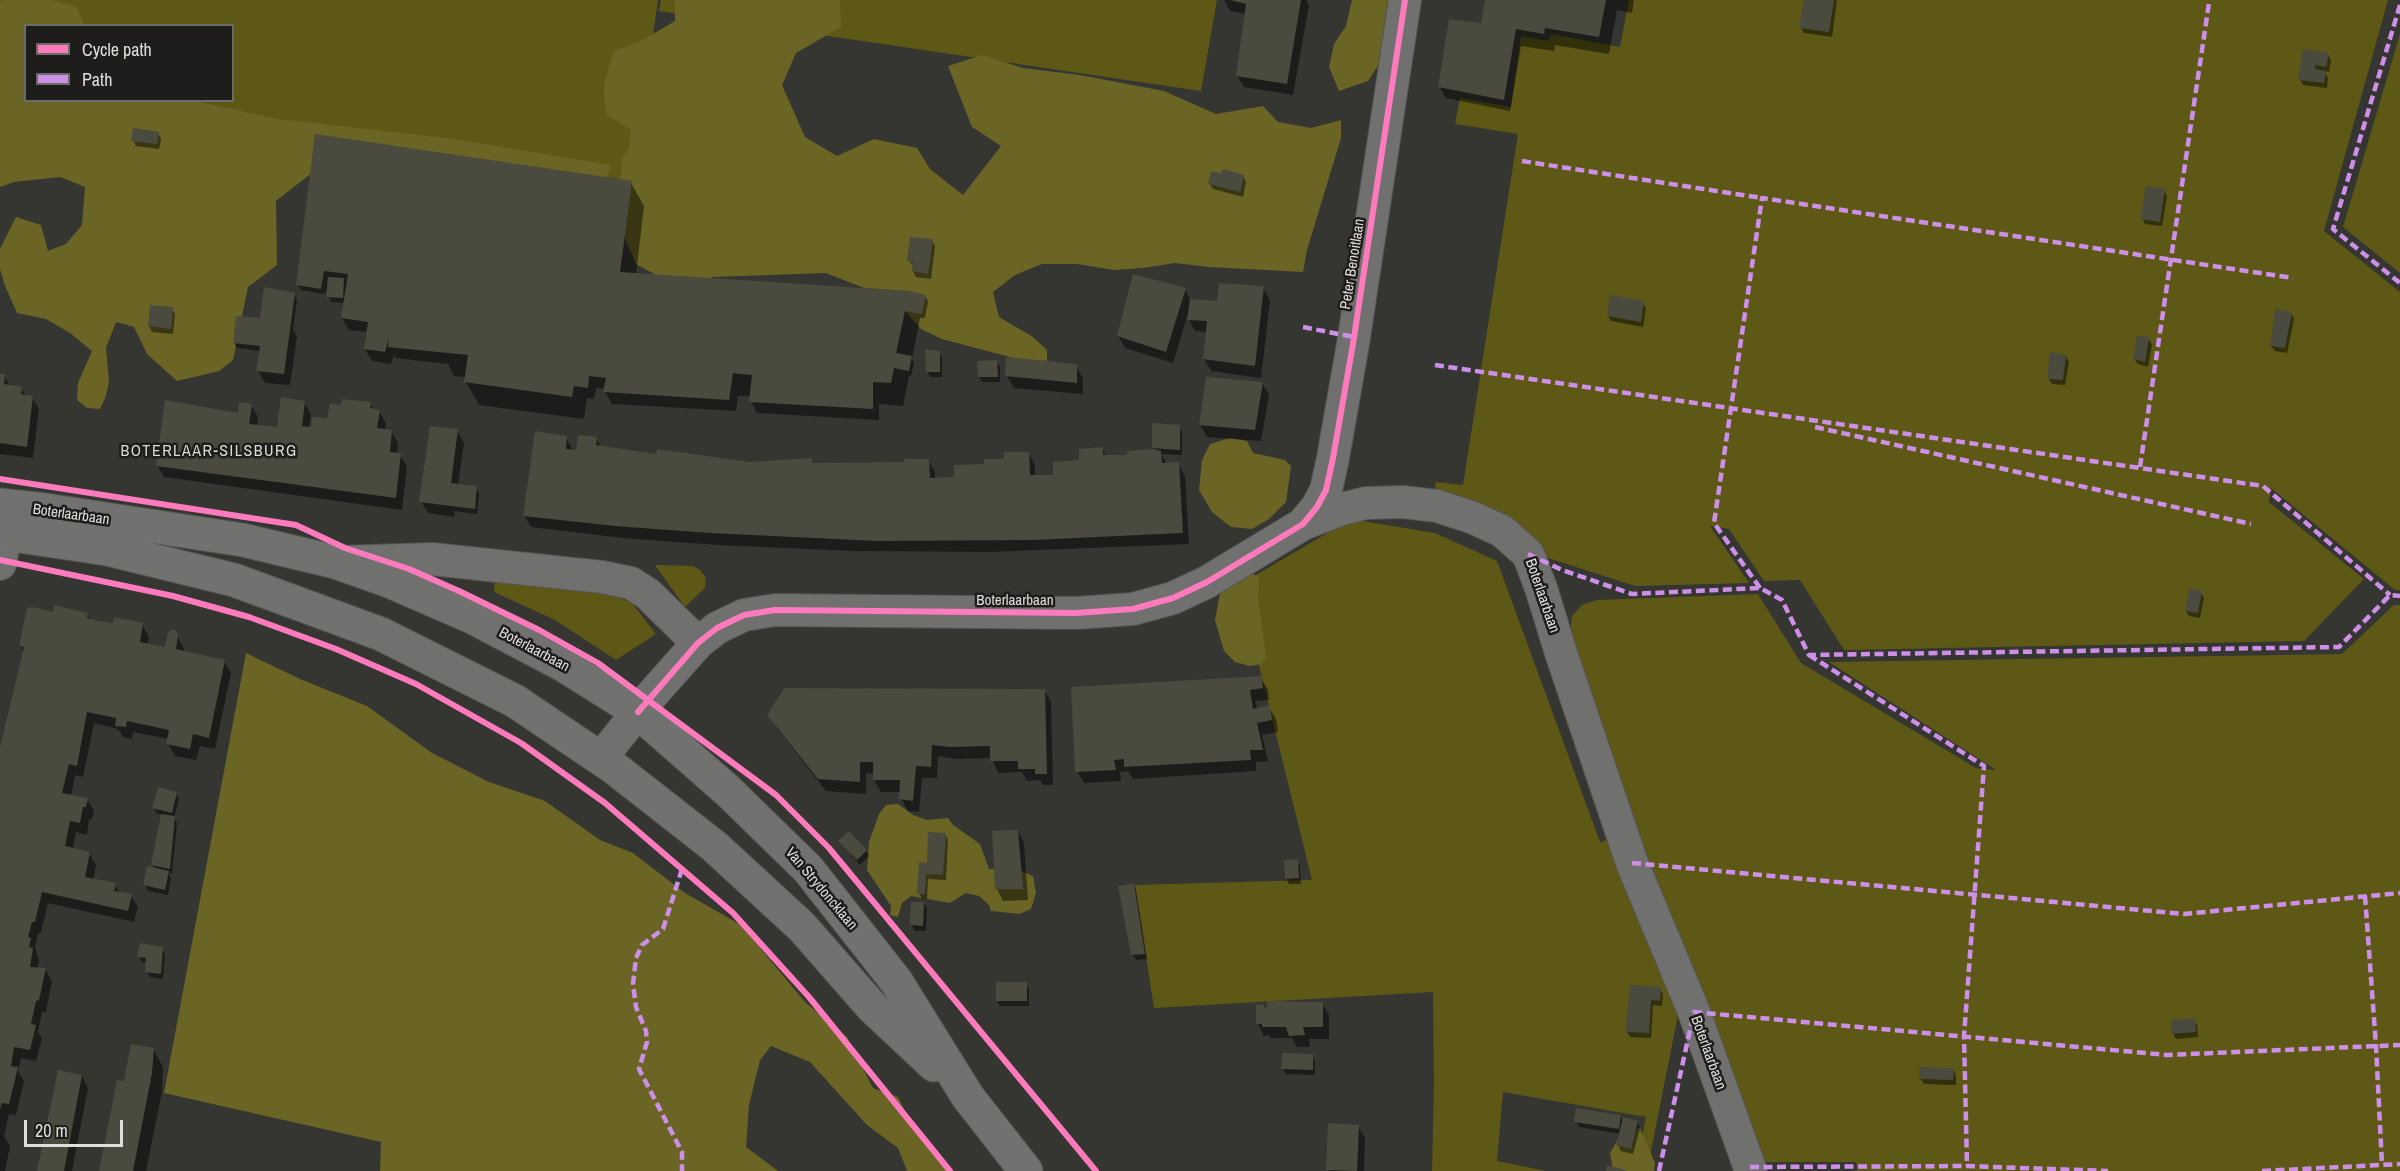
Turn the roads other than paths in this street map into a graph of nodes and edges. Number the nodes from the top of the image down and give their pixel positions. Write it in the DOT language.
graph roads {
  1 [pos="1405,0"];
  2 [pos="1303,525"];
  3 [pos="3,529"];
  4 [pos="334,562"];
  5 [pos="698,643"];
  6 [pos="638,712"];
  7 [pos="602,758"];
  8 [pos="968,1097"];
  9 [pos="1026,1171"];
  10 [pos="1751,1171"];
  1 -- 2 [label="street, Peter Benoitlaan"];
  2 -- 5 [label="street, Boterlaarbaan"];
  2 -- 10 [label="street, Boterlaarbaan"];
  3 -- 4 [label="main road, Boterlaarbaan"];
  3 -- 7 [label="main road, Boterlaarbaan"];
  4 -- 5 [label="street"];
  4 -- 6 [label="main road, Boterlaarbaan"];
  5 -- 6 [label="street, Boterlaarbaan"];
  6 -- 7 [label="street"];
  6 -- 8 [label="main road, Van Strydoncklaan"];
  7 -- 8 [label="main road, Van Strydoncklaan"];
  8 -- 9 [label="main road, Van Strydoncklaan"];
}
